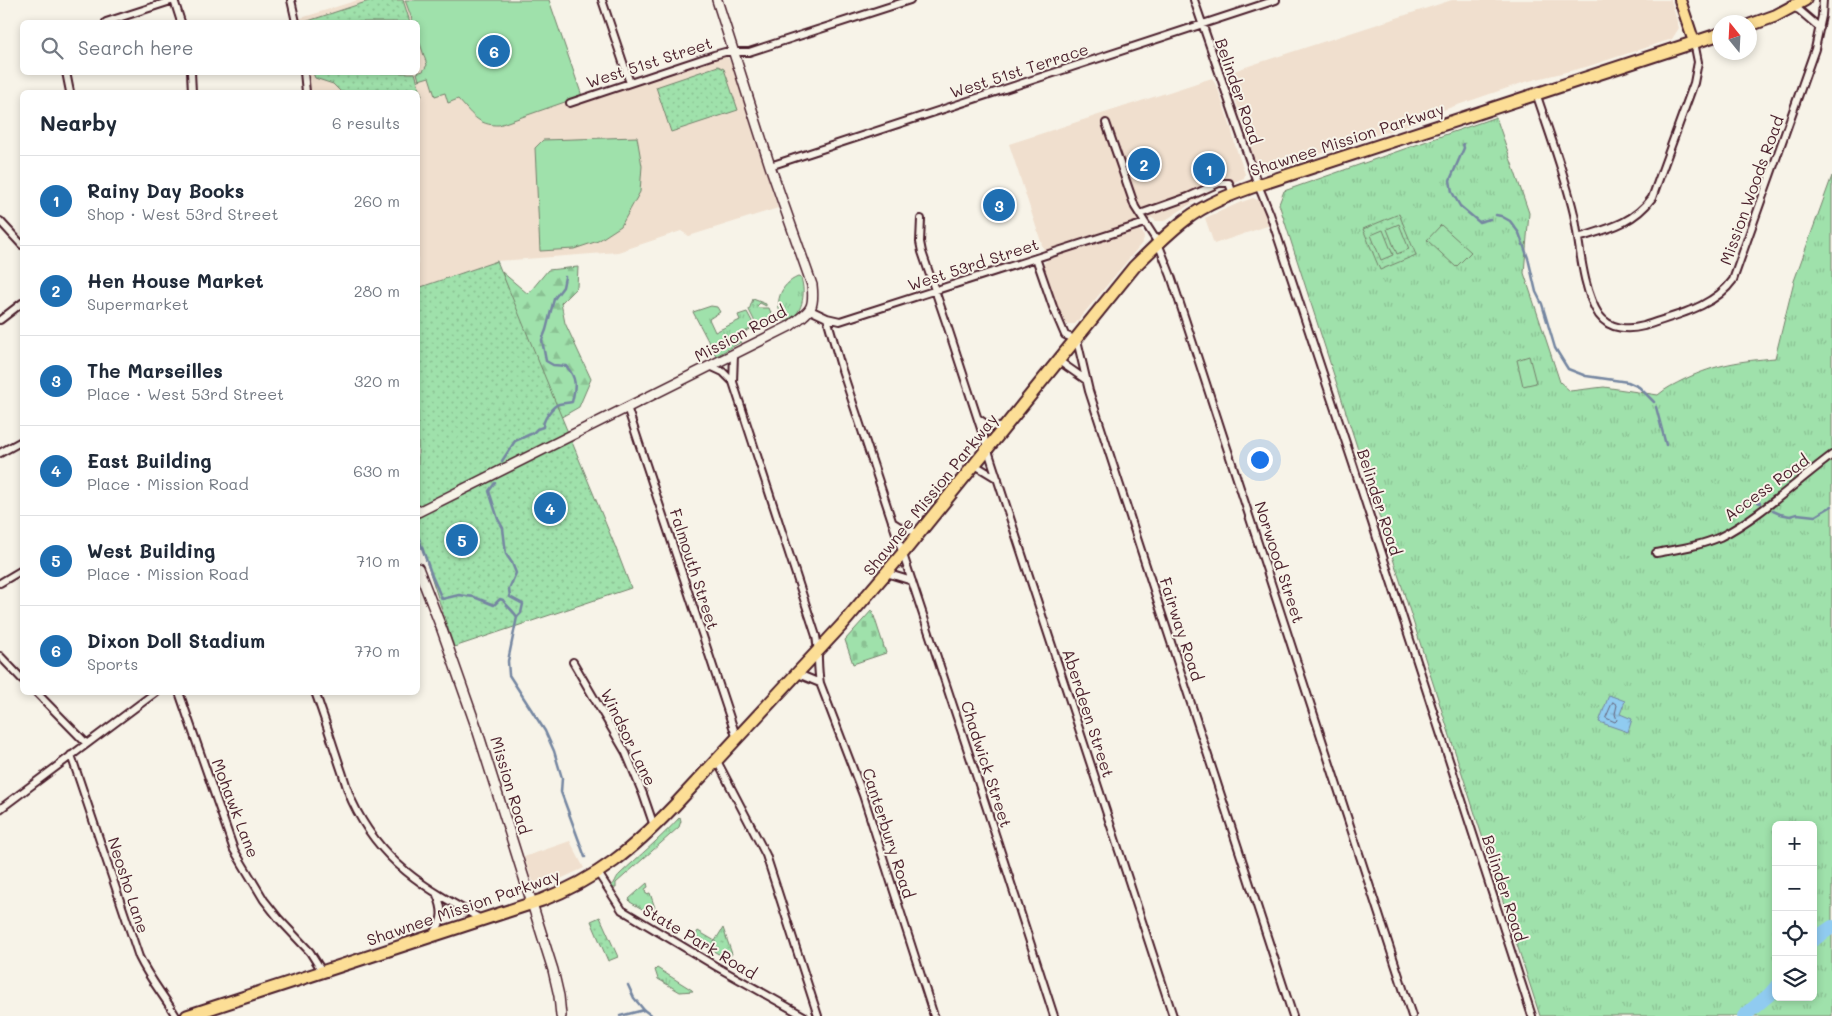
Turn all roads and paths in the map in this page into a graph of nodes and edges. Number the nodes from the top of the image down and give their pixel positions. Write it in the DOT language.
graph roads {
  1 [pos="174,0"];
  2 [pos="291,0"];
  3 [pos="602,0"];
  4 [pos="717,0"];
  5 [pos="910,0"];
  6 [pos="1194,0"];
  7 [pos="1276,0"];
  8 [pos="1680,0"];
  9 [pos="1805,0"];
  10 [pos="1823,0"];
  11 [pos="1792,7"];
  12 [pos="112,20"];
  13 [pos="180,20"];
  14 [pos="296,20"];
  15 [pos="1757,22"];
  16 [pos="1202,24"];
  17 [pos="1820,28"];
  18 [pos="1712,36"];
  19 [pos="1694,42"];
  20 [pos="734,52"];
  21 [pos="67,75"];
  22 [pos="191,75"];
  23 [pos="304,75"];
  24 [pos="630,83"];
  25 [pos="70,90"];
  26 [pos="192,90"];
  27 [pos="306,90"];
  28 [pos="1536,93"];
  29 [pos="570,103"];
  30 [pos="1106,123"];
  31 [pos="770,166"];
  32 [pos="1258,185"];
  33 [pos="1233,194"];
  34 [pos="1140,214"];
  35 [pos="921,219"];
  36 [pos="0,221"];
  37 [pos="1145,223"];
  38 [pos="1578,238"];
  39 [pos="20,243"];
  40 [pos="1158,243"];
  41 [pos="1036,258"];
  42 [pos="935,291"];
  43 [pos="20,305"];
  44 [pos="810,310"];
  45 [pos="827,318"];
  46 [pos="0,320"];
  47 [pos="1077,340"];
  48 [pos="734,354"];
  49 [pos="1060,361"];
  50 [pos="710,366"];
  51 [pos="1086,380"];
  52 [pos="733,382"];
  53 [pos="628,407"];
  54 [pos="978,418"];
  55 [pos="1006,427"];
  56 [pos="20,442"];
  57 [pos="988,448"];
  58 [pos="0,453"];
  59 [pos="1832,455"];
  60 [pos="975,464"];
  61 [pos="998,479"];
  62 [pos="420,511"];
  63 [pos="892,522"];
  64 [pos="919,533"];
  65 [pos="1656,552"];
  66 [pos="903,553"];
  67 [pos="20,571"];
  68 [pos="420,573"];
  69 [pos="886,573"];
  70 [pos="912,581"];
  71 [pos="0,583"];
  72 [pos="819,651"];
  73 [pos="0,656"];
  74 [pos="573,662"];
  75 [pos="798,674"];
  76 [pos="20,677"];
  77 [pos="820,683"];
  78 [pos="39,695"];
  79 [pos="152,695"];
  80 [pos="179,695"];
  81 [pos="317,695"];
  82 [pos="737,739"];
  83 [pos="86,743"];
  84 [pos="72,755"];
  85 [pos="717,761"];
  86 [pos="0,809"];
  87 [pos="654,827"];
  88 [pos="598,873"];
  89 [pos="437,895"];
  90 [pos="532,903"];
  91 [pos="481,919"];
  92 [pos="433,935"];
  93 [pos="322,971"];
  94 [pos="176,1016"];
  95 [pos="187,1016"];
  96 [pos="562,1016"];
  97 [pos="804,1016"];
  98 [pos="818,1016"];
  99 [pos="934,1016"];
  100 [pos="1054,1016"];
  101 [pos="1173,1016"];
  102 [pos="1293,1016"];
  103 [pos="1412,1016"];
  104 [pos="1532,1016"];
  1 -- 12 [label="street"];
  1 -- 13 [label="street"];
  2 -- 14 [label="street"];
  3 -- 24 [label="street"];
  4 -- 20 [label="main road, Mission Road"];
  5 -- 20 [label="street, West 51st Street"];
  6 -- 16 [label="street, Belinder Road"];
  7 -- 16 [label="street, West 51st Terrace"];
  8 -- 19 [label="main road"];
  9 -- 11 [label="highway"];
  10 -- 17 [label="street, Mission Woods Road"];
  11 -- 15 [label="highway"];
  11 -- 17 [label="street"];
  16 -- 31 [label="street, West 51st Terrace"];
  16 -- 32 [label="street, Belinder Road"];
  17 -- 38 [label="street, Mission Woods Road"];
  18 -- 19 [label="highway, Shawnee Mission Parkway"];
  19 -- 28 [label="highway, Shawnee Mission Parkway"];
  19 -- 38 [label="street"];
  20 -- 24 [label="street, West 51st Street"];
  20 -- 31 [label="main road, Mission Road"];
  21 -- 25 [label="street"];
  22 -- 26 [label="street"];
  23 -- 27 [label="street"];
  24 -- 29 [label="street, West 51st Street"];
  28 -- 32 [label="highway, Shawnee Mission Parkway"];
  28 -- 38 [label="street, Mission Woods Road"];
  30 -- 34 [label="street, Norwood Street"];
  31 -- 44 [label="main road, Mission Road"];
  32 -- 33 [label="highway, Shawnee Mission Parkway"];
  32 -- 104 [label="street, Belinder Road"];
  33 -- 34 [label="street"];
  33 -- 40 [label="highway, Shawnee Mission Parkway"];
  34 -- 37 [label="street, Norwood Street"];
  35 -- 42 [label="street, Aberdeen Street"];
  36 -- 39 [label="street"];
  37 -- 40 [label="street, Norwood Street"];
  37 -- 41 [label="street, West 53rd Street"];
  40 -- 47 [label="highway, Shawnee Mission Parkway"];
  40 -- 103 [label="street, Norwood Street"];
  41 -- 42 [label="street, West 53rd Street"];
  41 -- 47 [label="street"];
  42 -- 45 [label="street, West 53rd Street"];
  42 -- 54 [label="street, Aberdeen Street"];
  43 -- 46 [label="street"];
  44 -- 45 [label="street, West 53rd Street"];
  44 -- 48 [label="main road, Mission Road"];
  45 -- 63 [label="street, Chadwick Street"];
  47 -- 49 [label="highway, Shawnee Mission Parkway"];
  47 -- 51 [label="street, Fairway Road"];
  48 -- 50 [label="main road, Mission Road"];
  48 -- 52 [label="street"];
  49 -- 51 [label="street"];
  49 -- 55 [label="highway, Shawnee Mission Parkway"];
  50 -- 52 [label="street"];
  50 -- 53 [label="main road, Mission Road"];
  51 -- 102 [label="street, Fairway Road"];
  52 -- 72 [label="street"];
  53 -- 62 [label="main road, Mission Road"];
  53 -- 82 [label="street, Falmouth Street"];
  54 -- 55 [label="street"];
  54 -- 57 [label="street, Aberdeen Street"];
  55 -- 57 [label="highway, Shawnee Mission Parkway"];
  56 -- 58 [label="street"];
  57 -- 60 [label="highway, Shawnee Mission Parkway"];
  57 -- 61 [label="street, Aberdeen Street"];
  59 -- 65 [label="street, Access Road"];
  60 -- 61 [label="street"];
  60 -- 64 [label="highway, Shawnee Mission Parkway"];
  61 -- 101 [label="street, Aberdeen Street"];
  63 -- 64 [label="street"];
  63 -- 66 [label="street, Chadwick Street"];
  64 -- 66 [label="highway, Shawnee Mission Parkway"];
  66 -- 69 [label="highway, Shawnee Mission Parkway"];
  66 -- 70 [label="street, Chadwick Street"];
  67 -- 71 [label="street"];
  68 -- 90 [label="main road, Mission Road"];
  69 -- 70 [label="street"];
  69 -- 72 [label="highway, Shawnee Mission Parkway"];
  70 -- 100 [label="street, Chadwick Street"];
  72 -- 75 [label="highway, Shawnee Mission Parkway"];
  72 -- 77 [label="street, Canterbury Road"];
  73 -- 76 [label="street"];
  74 -- 87 [label="street, Windsor Lane"];
  75 -- 77 [label="street"];
  75 -- 82 [label="highway, Shawnee Mission Parkway"];
  77 -- 99 [label="street, Canterbury Road"];
  78 -- 83 [label="street"];
  79 -- 83 [label="street"];
  80 -- 93 [label="street, Mohawk Lane"];
  81 -- 89 [label="street"];
  82 -- 85 [label="highway, Shawnee Mission Parkway"];
  83 -- 84 [label="street"];
  84 -- 86 [label="street"];
  84 -- 94 [label="street, Neosho Lane"];
  85 -- 87 [label="highway, Shawnee Mission Parkway"];
  85 -- 98 [label="street"];
  87 -- 88 [label="highway, Shawnee Mission Parkway"];
  88 -- 90 [label="highway, Shawnee Mission Parkway"];
  88 -- 97 [label="street, State Park Road"];
  89 -- 91 [label="street"];
  89 -- 92 [label="street"];
  90 -- 91 [label="highway, Shawnee Mission Parkway"];
  90 -- 96 [label="main road, Mission Road"];
  91 -- 92 [label="highway, Shawnee Mission Parkway"];
  92 -- 93 [label="highway, Shawnee Mission Parkway"];
  93 -- 95 [label="highway, Shawnee Mission Parkway"];
}
